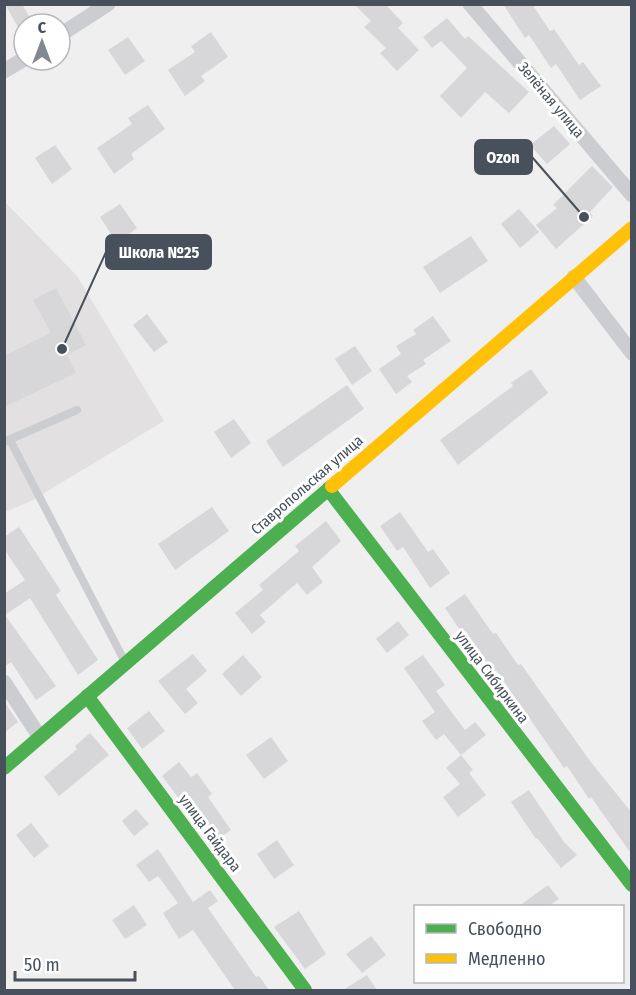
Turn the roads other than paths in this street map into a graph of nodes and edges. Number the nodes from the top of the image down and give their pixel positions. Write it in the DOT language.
graph roads {
  1 [pos="108,4"];
  2 [pos="470,4"];
  3 [pos="72,27"];
  4 [pos="632,195"];
  5 [pos="632,228"];
  6 [pos="574,277"];
  7 [pos="632,353"];
  8 [pos="77,410"];
  9 [pos="7,441"];
  10 [pos="328,489"];
  11 [pos="126,662"];
  12 [pos="4,682"];
  13 [pos="87,696"];
  14 [pos="39,736"];
  15 [pos="4,768"];
  16 [pos="632,885"];
  17 [pos="305,990"];
  1 -- 3 [label="street"];
  2 -- 4 [label="street, Зелёная улица"];
  5 -- 6 [label="street, Ставропольская улица"];
  6 -- 7 [label="street"];
  6 -- 10 [label="street, Ставропольская улица"];
  8 -- 9 [label="lane"];
  9 -- 11 [label="lane"];
  10 -- 11 [label="street, Ставропольская улица"];
  10 -- 16 [label="street, улица Сибиркина"];
  11 -- 13 [label="street, Ставропольская улица"];
  12 -- 14 [label="street"];
  13 -- 14 [label="street, Ставропольская улица"];
  13 -- 17 [label="street, улица Гайдара"];
  14 -- 15 [label="street, Ставропольская улица"];
}
